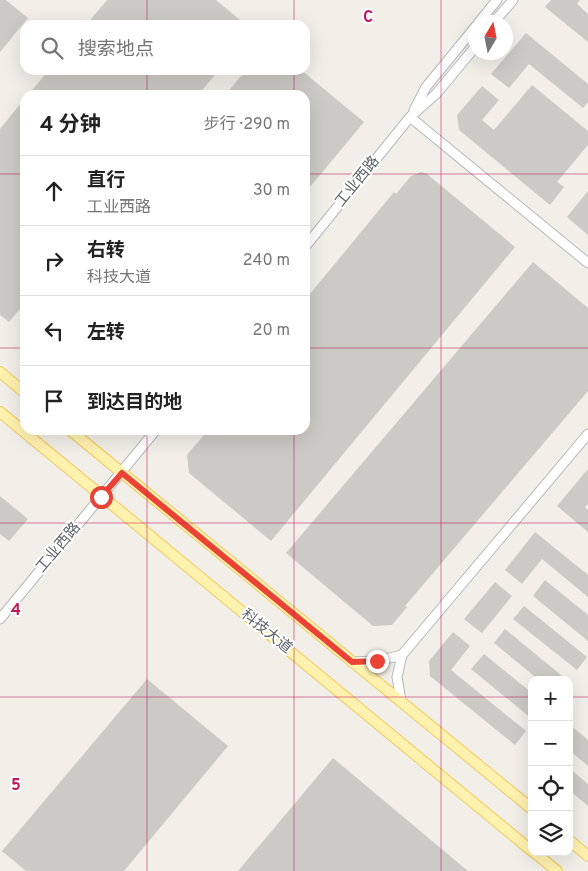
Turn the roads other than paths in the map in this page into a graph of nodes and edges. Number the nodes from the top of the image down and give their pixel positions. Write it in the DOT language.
graph roads {
  1 [pos="497,0"];
  2 [pos="513,0"];
  3 [pos="484,15"];
  4 [pos="500,15"];
  5 [pos="468,36"];
  6 [pos="468,56"];
  7 [pos="410,117"];
  8 [pos="310,241"];
  9 [pos="588,263"];
  10 [pos="0,372"];
  11 [pos="20,389"];
  12 [pos="0,412"];
  13 [pos="20,429"];
  14 [pos="588,434"];
  15 [pos="27,435"];
  16 [pos="76,435"];
  17 [pos="152,435"];
  18 [pos="122,473"];
  19 [pos="101,497"];
  20 [pos="0,618"];
  21 [pos="402,655"];
  22 [pos="352,662"];
  23 [pos="401,701"];
  24 [pos="528,806"];
  25 [pos="573,842"];
  26 [pos="573,843"];
  27 [pos="528,847"];
  28 [pos="588,849"];
  29 [pos="539,856"];
  30 [pos="588,856"];
  31 [pos="557,871"];
  1 -- 3 [label="street"];
  2 -- 4 [label="street"];
  5 -- 7 [label="street, 工业西路"];
  6 -- 7 [label="street, 工业西路"];
  7 -- 8 [label="street, 工业西路"];
  7 -- 9 [label="street"];
  10 -- 11 [label="main road"];
  12 -- 13 [label="main road, 科技大道"];
  14 -- 21 [label="street"];
  15 -- 19 [label="main road, 科技大道"];
  16 -- 18 [label="main road, 科技大道"];
  17 -- 18 [label="street, 工业西路"];
  18 -- 19 [label="street, 工业西路"];
  18 -- 22 [label="main road, 科技大道"];
  19 -- 20 [label="street, 工业西路"];
  19 -- 27 [label="main road, 科技大道"];
  21 -- 22 [label="street"];
  21 -- 23 [label="street"];
  22 -- 23 [label="main road, 科技大道"];
  23 -- 24 [label="main road, 科技大道"];
  25 -- 28 [label="main road"];
  26 -- 30 [label="main road"];
  29 -- 31 [label="main road, 科技大道"];
}
